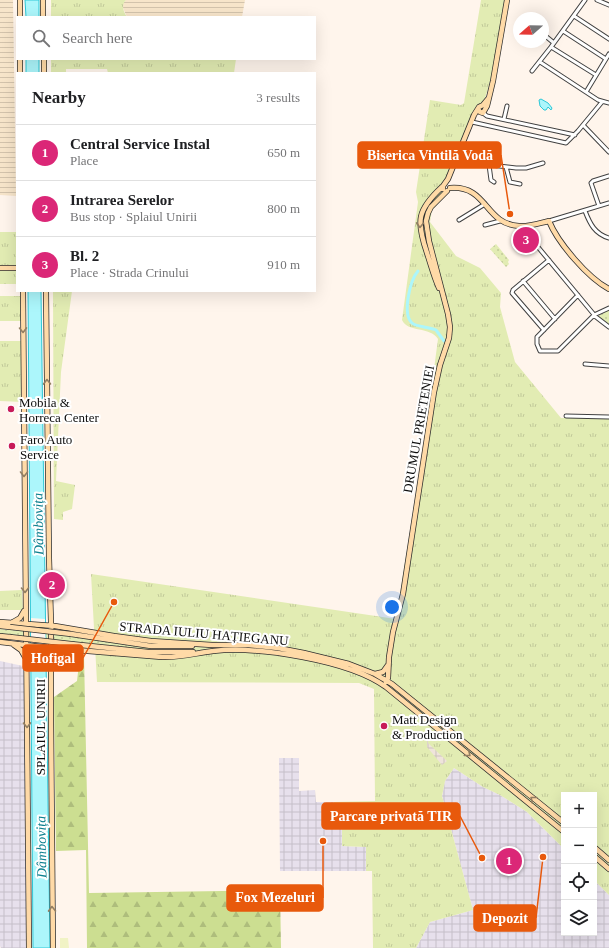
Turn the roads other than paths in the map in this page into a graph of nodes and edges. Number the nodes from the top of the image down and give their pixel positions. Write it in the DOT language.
graph roads {
  1 [pos="20,0"];
  2 [pos="43,0"];
  3 [pos="507,0"];
  4 [pos="585,0"];
  5 [pos="597,0"];
  6 [pos="609,5"];
  7 [pos="20,16"];
  8 [pos="43,16"];
  9 [pos="574,16"];
  10 [pos="563,31"];
  11 [pos="549,39"];
  12 [pos="609,39"];
  13 [pos="554,43"];
  14 [pos="551,47"];
  15 [pos="609,54"];
  16 [pos="606,59"];
  17 [pos="20,60"];
  18 [pos="44,60"];
  19 [pos="540,62"];
  20 [pos="532,71"];
  21 [pos="20,72"];
  22 [pos="44,72"];
  23 [pos="596,74"];
  24 [pos="586,92"];
  25 [pos="602,102"];
  26 [pos="609,103"];
  27 [pos="507,106"];
  28 [pos="482,110"];
  29 [pos="504,120"];
  30 [pos="472,121"];
  31 [pos="583,125"];
  32 [pos="575,135"];
  33 [pos="609,152"];
  34 [pos="471,154"];
  35 [pos="456,161"];
  36 [pos="469,163"];
  37 [pos="543,163"];
  38 [pos="489,165"];
  39 [pos="506,167"];
  40 [pos="609,176"];
  41 [pos="494,182"];
  42 [pos="520,184"];
  43 [pos="447,187"];
  44 [pos="609,203"];
  45 [pos="485,204"];
  46 [pos="599,206"];
  47 [pos="585,211"];
  48 [pos="459,220"];
  49 [pos="500,221"];
  50 [pos="549,221"];
  51 [pos="485,225"];
  52 [pos="525,226"];
  53 [pos="609,238"];
  54 [pos="549,260"];
  55 [pos="0,268"];
  56 [pos="16,268"];
  57 [pos="523,281"];
  58 [pos="609,289"];
  59 [pos="23,292"];
  60 [pos="46,292"];
  61 [pos="578,295"];
  62 [pos="445,300"];
  63 [pos="609,308"];
  64 [pos="594,315"];
  65 [pos="555,318"];
  66 [pos="609,327"];
  67 [pos="544,330"];
  68 [pos="585,364"];
  69 [pos="609,366"];
  70 [pos="566,416"];
  71 [pos="609,417"];
  72 [pos="51,603"];
  73 [pos="25,607"];
  74 [pos="0,622"];
  75 [pos="26,623"];
  76 [pos="11,625"];
  77 [pos="51,625"];
  78 [pos="0,626"];
  79 [pos="66,628"];
  80 [pos="0,636"];
  81 [pos="0,642"];
  82 [pos="9,643"];
  83 [pos="212,645"];
  84 [pos="26,646"];
  85 [pos="51,648"];
  86 [pos="67,649"];
  87 [pos="212,651"];
  88 [pos="26,661"];
  89 [pos="51,664"];
  90 [pos="388,665"];
  91 [pos="375,674"];
  92 [pos="387,680"];
  93 [pos="384,685"];
  94 [pos="548,810"];
  95 [pos="544,815"];
  96 [pos="561,821"];
  97 [pos="561,829"];
  98 [pos="597,850"];
  99 [pos="597,859"];
  100 [pos="609,860"];
  101 [pos="609,869"];
  102 [pos="29,948"];
  103 [pos="53,948"];
  1 -- 7 [label="main road"];
  2 -- 8 [label="main road"];
  3 -- 28 [label="main road"];
  4 -- 9 [label="street"];
  5 -- 6 [label="street"];
  9 -- 10 [label="street"];
  9 -- 12 [label="street"];
  10 -- 13 [label="street"];
  10 -- 16 [label="street"];
  11 -- 13 [label="street"];
  13 -- 14 [label="street"];
  14 -- 19 [label="street"];
  14 -- 23 [label="street"];
  15 -- 16 [label="street"];
  16 -- 23 [label="street"];
  17 -- 21 [label="main road"];
  18 -- 22 [label="main road"];
  19 -- 20 [label="street"];
  19 -- 24 [label="street"];
  23 -- 24 [label="street"];
  24 -- 25 [label="street"];
  25 -- 26 [label="street"];
  25 -- 31 [label="street"];
  27 -- 29 [label="street"];
  28 -- 29 [label="street"];
  28 -- 30 [label="main road"];
  29 -- 32 [label="street"];
  30 -- 32 [label="street"];
  30 -- 35 [label="main road"];
  31 -- 32 [label="street"];
  31 -- 33 [label="street"];
  34 -- 36 [label="street"];
  35 -- 36 [label="street"];
  35 -- 43 [label="main road"];
  36 -- 38 [label="street"];
  37 -- 39 [label="street"];
  38 -- 39 [label="street"];
  38 -- 41 [label="street"];
  39 -- 42 [label="street"];
  40 -- 46 [label="street"];
  43 -- 45 [label="main road"];
  43 -- 62 [label="main road, DRUMUL PRIETENIEI"];
  43 -- 62 [label="main road, one-way"];
  44 -- 46 [label="street"];
  45 -- 48 [label="street"];
  45 -- 49 [label="main road"];
  46 -- 47 [label="street"];
  47 -- 50 [label="street"];
  47 -- 53 [label="street"];
  49 -- 51 [label="street"];
  49 -- 52 [label="main road"];
  50 -- 52 [label="main road"];
  50 -- 58 [label="main road"];
  52 -- 54 [label="street"];
  54 -- 57 [label="street"];
  54 -- 61 [label="street"];
  55 -- 56 [label="main road"];
  57 -- 65 [label="street"];
  57 -- 67 [label="street"];
  59 -- 73 [label="main road, SPLAIUL UNIRII, one-way"];
  72 -- 60 [label="main road, SPLAIUL UNIRII, one-way"];
  61 -- 64 [label="street"];
  61 -- 65 [label="street"];
  62 -- 90 [label="main road, DRUMUL PRIETENIEI"];
  63 -- 64 [label="street"];
  64 -- 66 [label="street"];
  64 -- 67 [label="street"];
  65 -- 67 [label="street"];
  68 -- 69 [label="street"];
  70 -- 71 [label="street"];
  72 -- 77 [label="main road, SPLAIUL UNIRII"];
  72 -- 79 [label="main road"];
  73 -- 75 [label="main road, SPLAIUL UNIRII"];
  73 -- 76 [label="main road"];
  74 -- 76 [label="main road"];
  75 -- 76 [label="main road, STRADA IULIU HAȚIEGANU"];
  75 -- 77 [label="main road, STRADA IULIU HAȚIEGANU"];
  75 -- 84 [label="main road, SPLAIUL UNIRII"];
  76 -- 78 [label="main road"];
  76 -- 83 [label="main road, bridge"];
  77 -- 79 [label="main road, STRADA IULIU HAȚIEGANU"];
  77 -- 85 [label="main road, SPLAIUL UNIRII"];
  79 -- 83 [label="main road, STRADA IULIU HAȚIEGANU"];
  80 -- 87 [label="main road, bridge"];
  81 -- 82 [label="main road, STRADA IULIU HAȚIEGANU"];
  82 -- 84 [label="main road, STRADA IULIU HAȚIEGANU"];
  82 -- 88 [label="main road"];
  83 -- 91 [label="main road, STRADA IULIU HAȚIEGANU"];
  84 -- 85 [label="main road, STRADA IULIU HAȚIEGANU"];
  84 -- 88 [label="main road, SPLAIUL UNIRII"];
  85 -- 86 [label="main road, STRADA IULIU HAȚIEGANU"];
  85 -- 89 [label="main road, SPLAIUL UNIRII"];
  86 -- 87 [label="main road, STRADA IULIU HAȚIEGANU"];
  86 -- 89 [label="main road"];
  87 -- 93 [label="main road, STRADA IULIU HAȚIEGANU"];
  88 -- 102 [label="main road, SPLAIUL UNIRII, one-way"];
  103 -- 89 [label="main road, SPLAIUL UNIRII, one-way"];
  90 -- 91 [label="main road"];
  90 -- 92 [label="main road, DRUMUL PRIETENIEI"];
  91 -- 92 [label="main road, STRADA IULIU HAȚIEGANU"];
  92 -- 93 [label="main road"];
  94 -- 92 [label="main road, STRADA IULIU HAȚIEGANU, one-way"];
  93 -- 95 [label="main road, STRADA IULIU HAȚIEGANU, one-way"];
  94 -- 95 [label="main road"];
  94 -- 96 [label="main road, STRADA IULIU HAȚIEGANU"];
  95 -- 97 [label="main road, STRADA IULIU HAȚIEGANU"];
  98 -- 100 [label="main road"];
  99 -- 101 [label="main road"];
}
